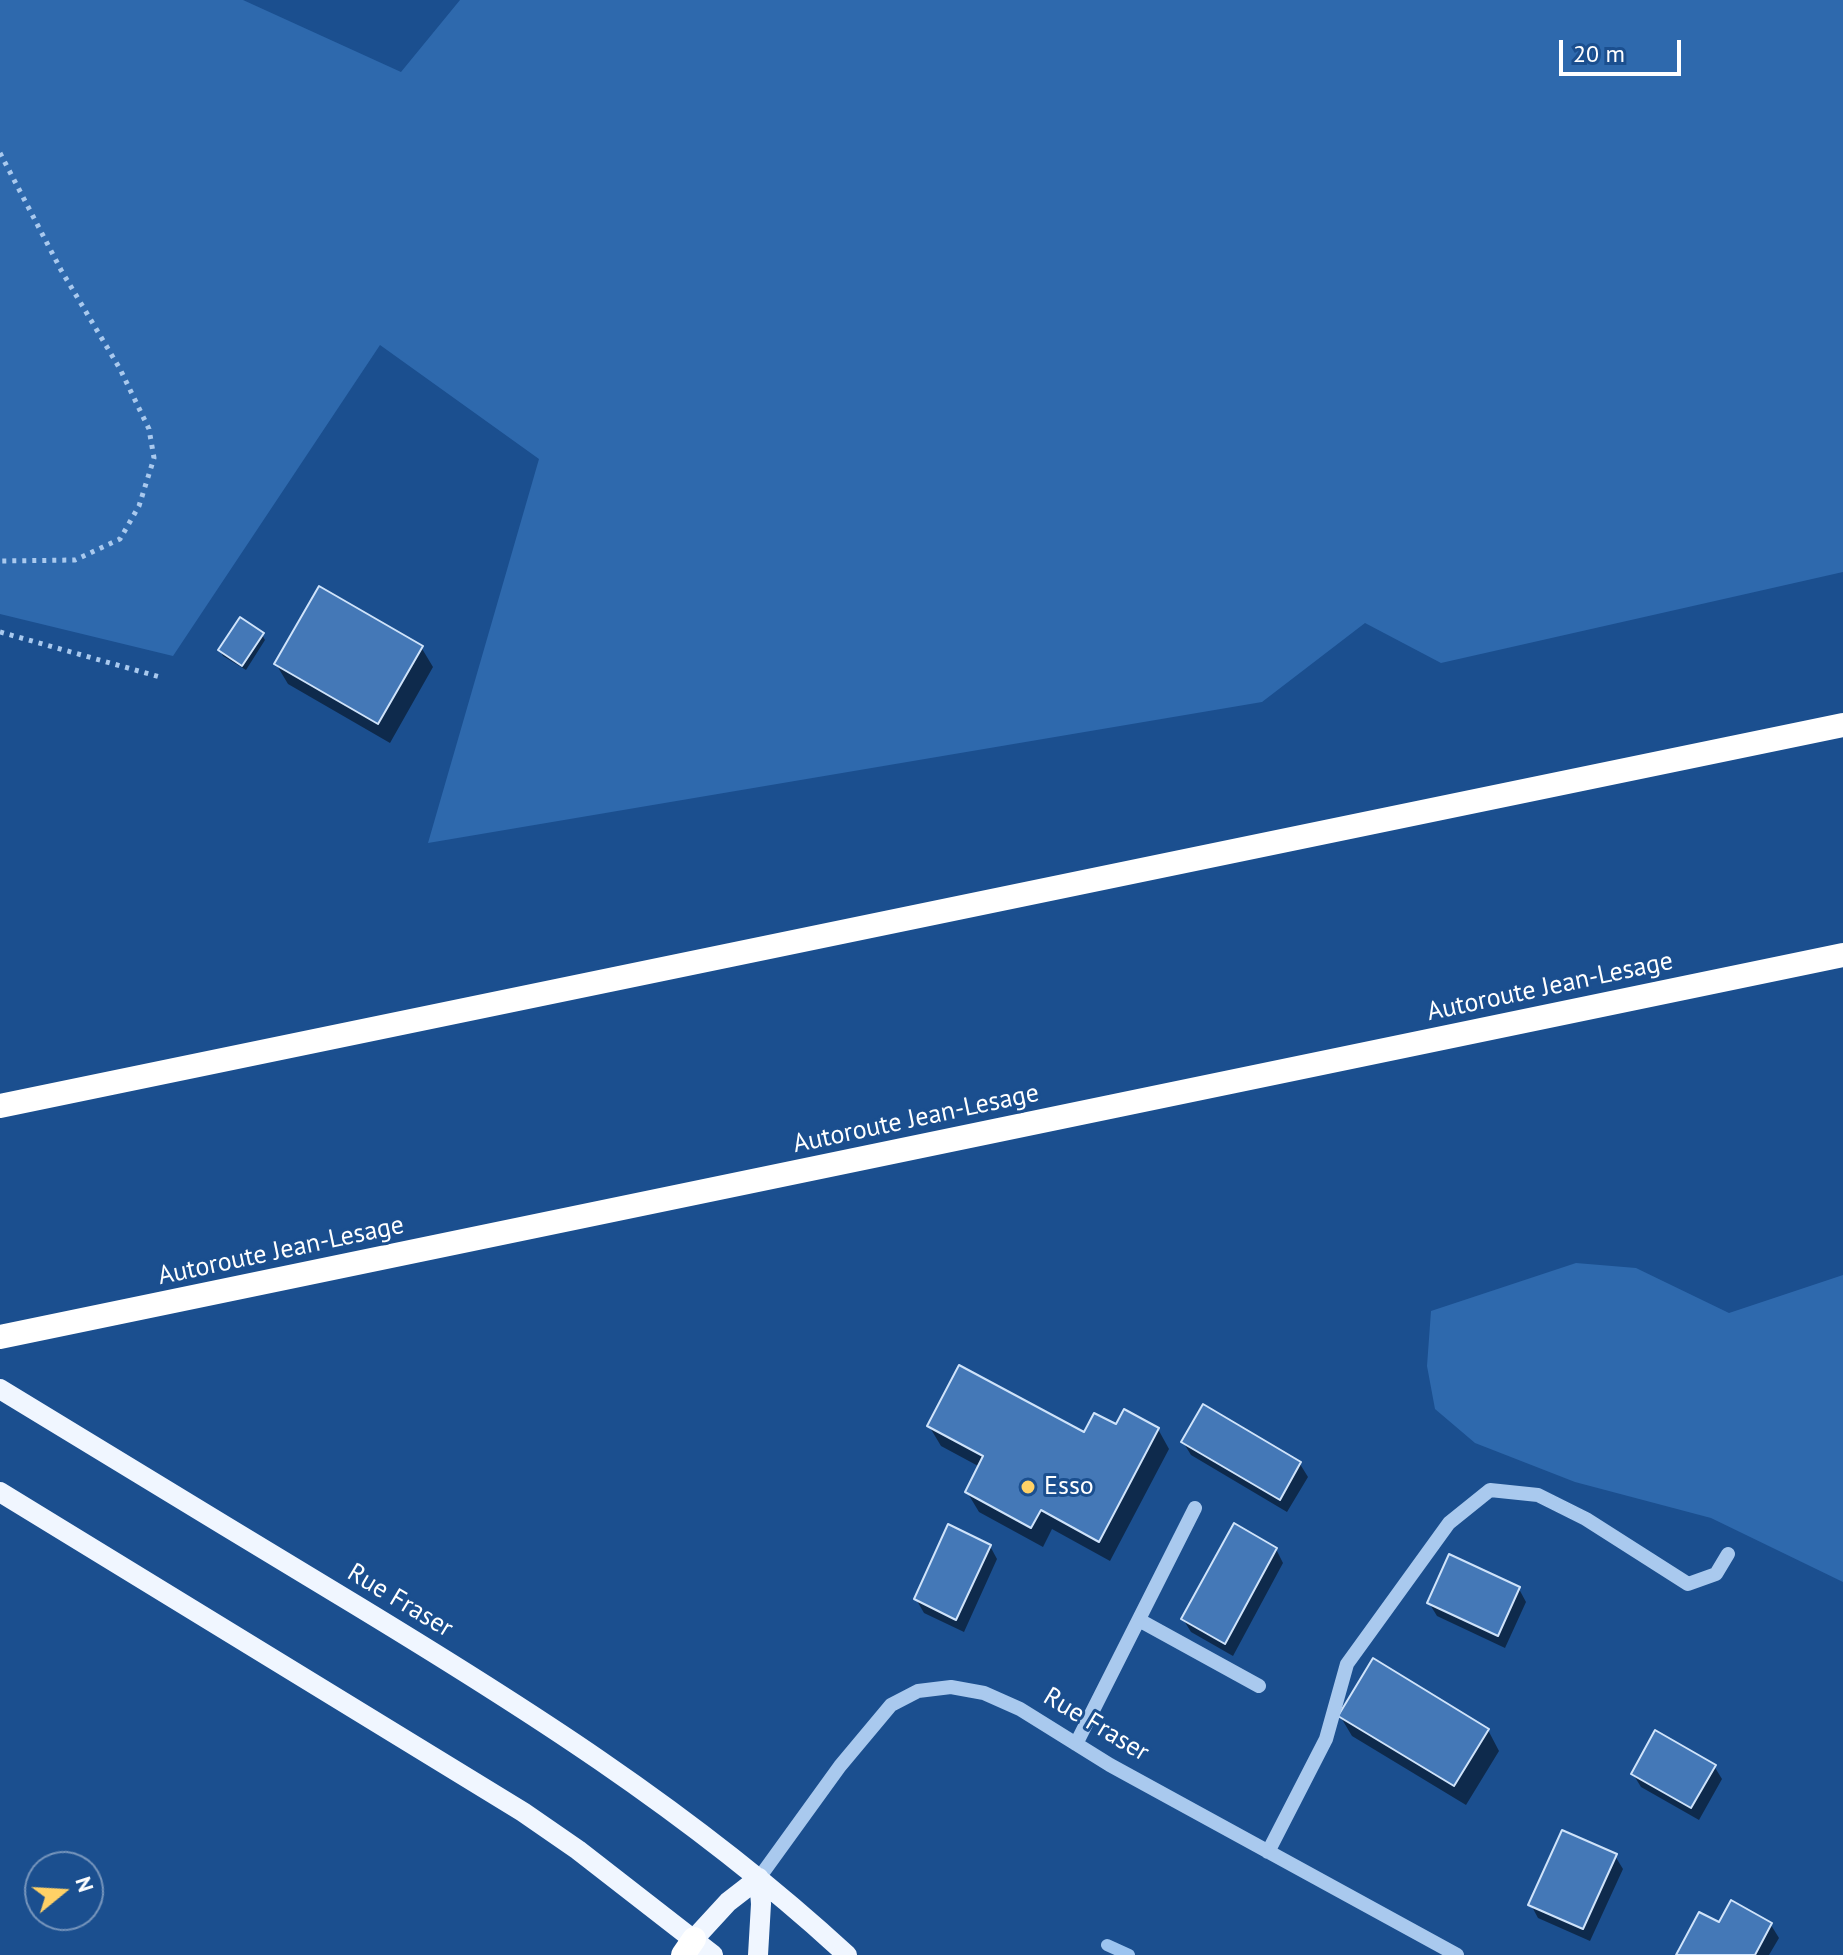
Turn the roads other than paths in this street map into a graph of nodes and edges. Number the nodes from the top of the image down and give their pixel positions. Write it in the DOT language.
graph roads {
  1 [pos="1843,725"];
  2 [pos="1843,955"];
  3 [pos="0,1106"];
  4 [pos="135,1310"];
  5 [pos="0,1337"];
  6 [pos="0,1347"];
  7 [pos="0,1389"];
  8 [pos="0,1492"];
  9 [pos="1195,1508"];
  10 [pos="1728,1554"];
  11 [pos="1139,1620"];
  12 [pos="1259,1686"];
  13 [pos="1076,1744"];
  14 [pos="1268,1852"];
  15 [pos="759,1878"];
  16 [pos="689,1947"];
  17 [pos="713,1955"];
  18 [pos="758,1955"];
  19 [pos="847,1955"];
  20 [pos="1457,1955"];
  1 -- 3 [label="highway"];
  2 -- 4 [label="highway, Autoroute Jean-Lesage"];
  4 -- 5 [label="highway, Autoroute Jean-Lesage"];
  4 -- 6 [label="highway"];
  7 -- 15 [label="main road, Rue Fraser"];
  8 -- 16 [label="main road"];
  9 -- 11 [label="street"];
  10 -- 14 [label="street"];
  11 -- 12 [label="street"];
  11 -- 13 [label="street"];
  13 -- 14 [label="street, Rue Fraser"];
  13 -- 15 [label="street, Rue Fraser"];
  14 -- 20 [label="street, Rue Fraser"];
  15 -- 16 [label="main road"];
  15 -- 18 [label="main road"];
  15 -- 19 [label="main road, Rue Fraser"];
  16 -- 17 [label="main road"];
}
